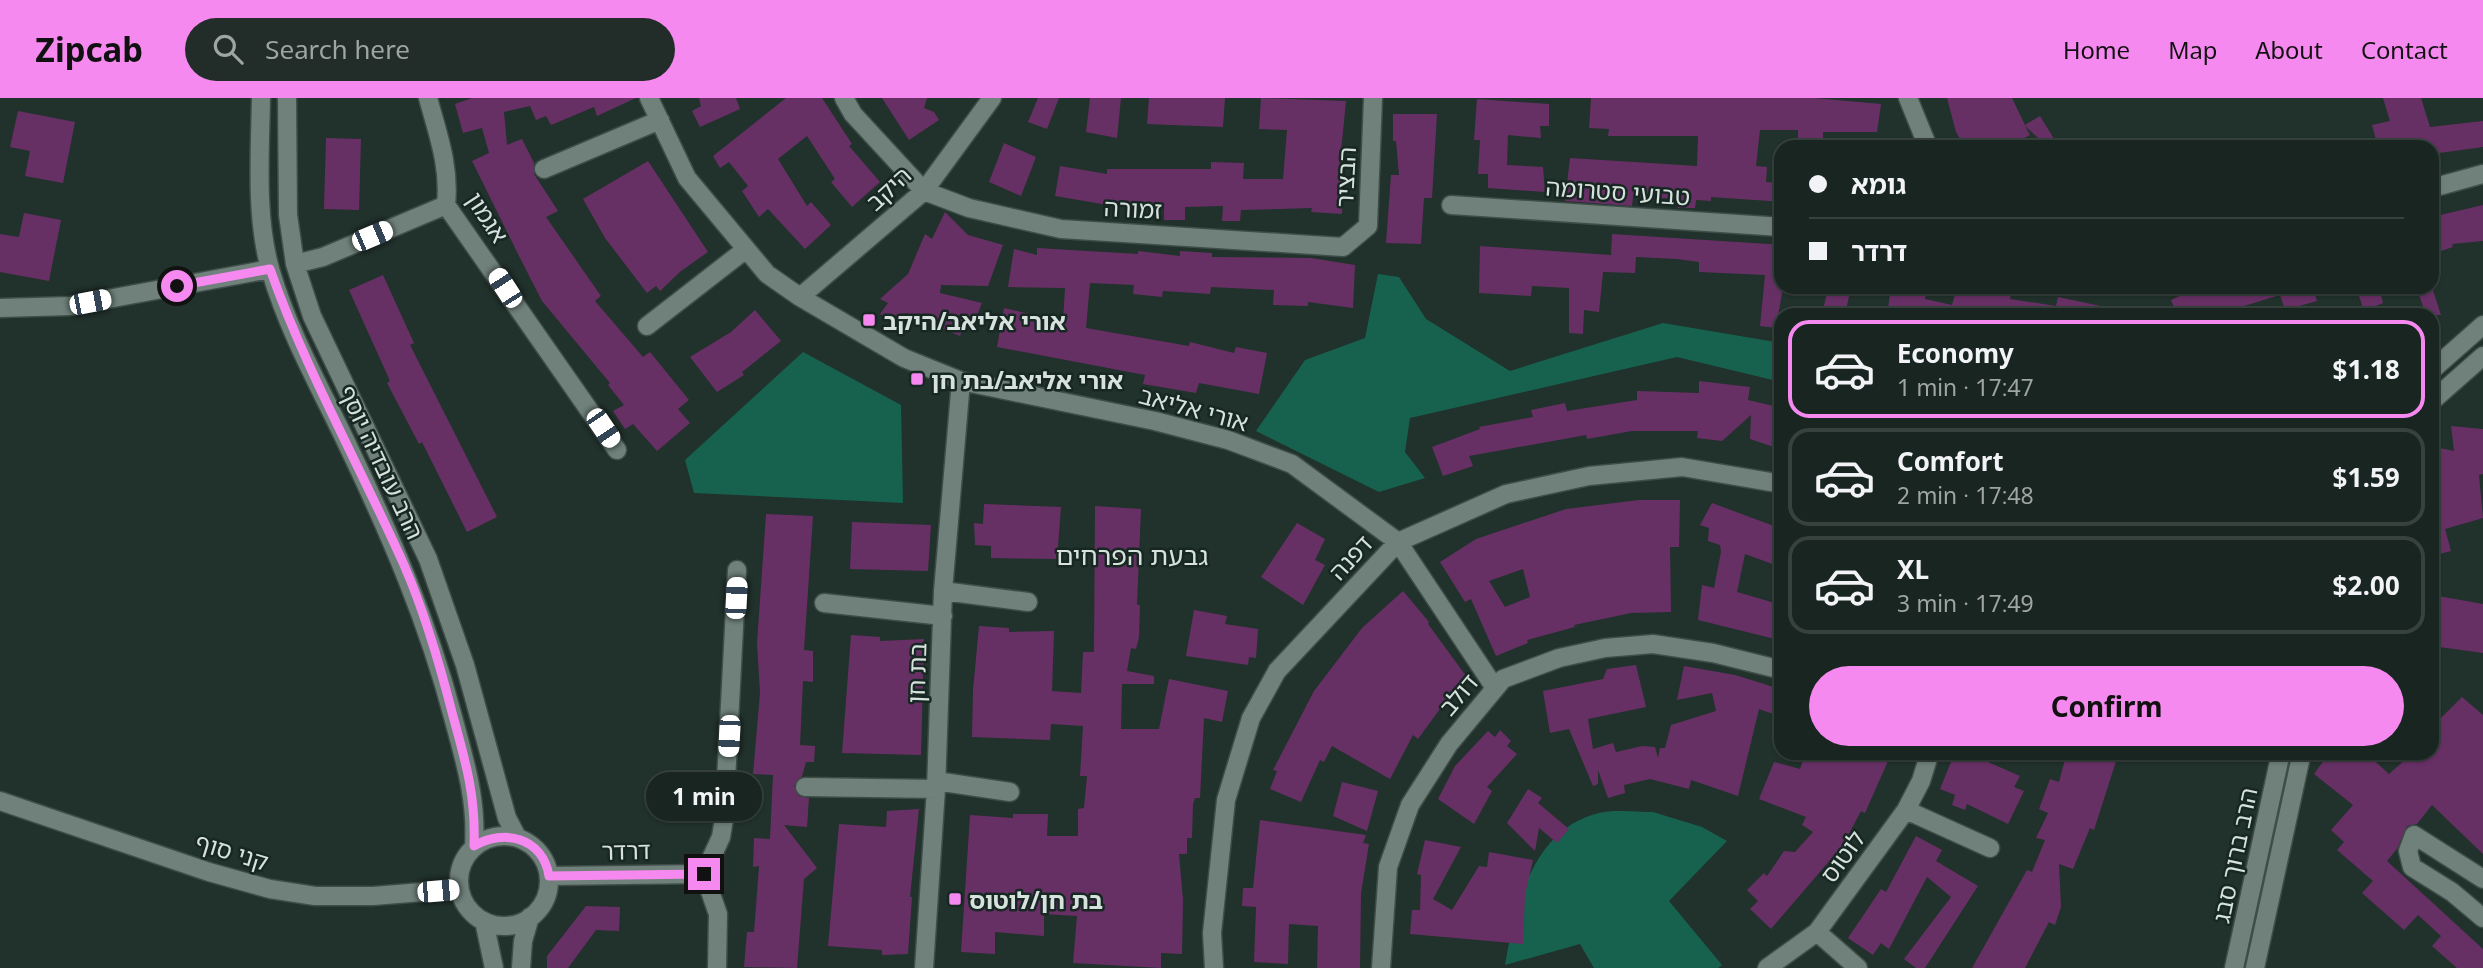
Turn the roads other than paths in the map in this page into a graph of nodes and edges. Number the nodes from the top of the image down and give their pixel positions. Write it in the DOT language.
graph roads {
  1 [pos="261,98"];
  2 [pos="288,98"];
  3 [pos="428,98"];
  4 [pos="649,98"];
  5 [pos="844,98"];
  6 [pos="992,98"];
  7 [pos="1373,98"];
  8 [pos="1908,98"];
  9 [pos="660,120"];
  10 [pos="1925,140"];
  11 [pos="544,169"];
  12 [pos="2483,174"];
  13 [pos="2439,186"];
  14 [pos="924,191"];
  15 [pos="446,205"];
  16 [pos="1451,205"];
  17 [pos="1774,226"];
  18 [pos="1343,247"];
  19 [pos="745,250"];
  20 [pos="295,264"];
  21 [pos="270,269"];
  22 [pos="800,297"];
  23 [pos="0,308"];
  24 [pos="2483,325"];
  25 [pos="646,326"];
  26 [pos="2483,356"];
  27 [pos="2439,364"];
  28 [pos="961,381"];
  29 [pos="2439,395"];
  30 [pos="617,450"];
  31 [pos="1774,483"];
  32 [pos="1398,542"];
  33 [pos="737,570"];
  34 [pos="943,591"];
  35 [pos="1028,602"];
  36 [pos="824,603"];
  37 [pos="943,616"];
  38 [pos="1774,668"];
  39 [pos="1495,688"];
  40 [pos="1928,760"];
  41 [pos="2279,760"];
  42 [pos="2300,760"];
  43 [pos="936,785"];
  44 [pos="805,787"];
  45 [pos="1010,792"];
  46 [pos="0,801"];
  47 [pos="1906,810"];
  48 [pos="517,837"];
  49 [pos="474,846"];
  50 [pos="1990,848"];
  51 [pos="704,874"];
  52 [pos="549,876"];
  53 [pos="2483,879"];
  54 [pos="460,889"];
  55 [pos="530,917"];
  56 [pos="2483,919"];
  57 [pos="484,921"];
  58 [pos="1817,932"];
  59 [pos="494,968"];
  60 [pos="521,968"];
  61 [pos="717,968"];
  62 [pos="925,968"];
  63 [pos="1214,968"];
  64 [pos="1381,968"];
  65 [pos="1766,968"];
  66 [pos="1858,968"];
  67 [pos="2234,968"];
  68 [pos="2255,968"];
  1 -- 21 [label="street, הרב עובדיה יוסף"];
  2 -- 20 [label="street, הרב עובדיה יוסף"];
  3 -- 15 [label="street, אגמון"];
  4 -- 9 [label="street, אורי אליאב"];
  5 -- 14 [label="street"];
  6 -- 14 [label="street, היקב"];
  7 -- 18 [label="street, הבציר"];
  8 -- 10 [label="street"];
  9 -- 11 [label="street"];
  9 -- 19 [label="street, אורי אליאב"];
  12 -- 13 [label="street"];
  14 -- 18 [label="street, זמורה"];
  14 -- 22 [label="street, היקב"];
  15 -- 20 [label="street"];
  15 -- 30 [label="street, אגמון"];
  16 -- 17 [label="street, טבועי סטרומה"];
  19 -- 22 [label="street, אורי אליאב"];
  19 -- 25 [label="street"];
  20 -- 48 [label="street, הרב עובדיה יוסף"];
  21 -- 23 [label="street"];
  21 -- 49 [label="street, הרב עובדיה יוסף"];
  22 -- 28 [label="street, אורי אליאב"];
  24 -- 27 [label="street"];
  26 -- 29 [label="street"];
  28 -- 32 [label="street, אורי אליאב"];
  28 -- 34 [label="street, בת חן"];
  31 -- 32 [label="street, דפנה"];
  32 -- 39 [label="street, אורי אליאב"];
  32 -- 63 [label="street, דפנה"];
  33 -- 51 [label="street"];
  34 -- 35 [label="street"];
  34 -- 37 [label="street, בת חן"];
  36 -- 37 [label="street"];
  37 -- 43 [label="street, בת חן"];
  38 -- 39 [label="street, דולב"];
  39 -- 64 [label="street, דולב"];
  40 -- 47 [label="street, לוטוס"];
  41 -- 67 [label="street, הרב ברוך סבג"];
  42 -- 68 [label="street, הרב ברוך סבג"];
  43 -- 44 [label="street"];
  43 -- 45 [label="street"];
  43 -- 62 [label="street, בת חן"];
  46 -- 54 [label="street, קני סוף"];
  47 -- 50 [label="street"];
  47 -- 58 [label="street, לוטוס"];
  48 -- 49 [label="street"];
  48 -- 52 [label="street"];
  49 -- 54 [label="street"];
  51 -- 52 [label="street, דרדר"];
  51 -- 61 [label="street"];
  52 -- 55 [label="street"];
  53 -- 56 [label="street"];
  54 -- 57 [label="street"];
  55 -- 57 [label="street"];
  55 -- 60 [label="street"];
  57 -- 59 [label="street"];
  58 -- 65 [label="street, לוטוס"];
  58 -- 66 [label="street"];
}
